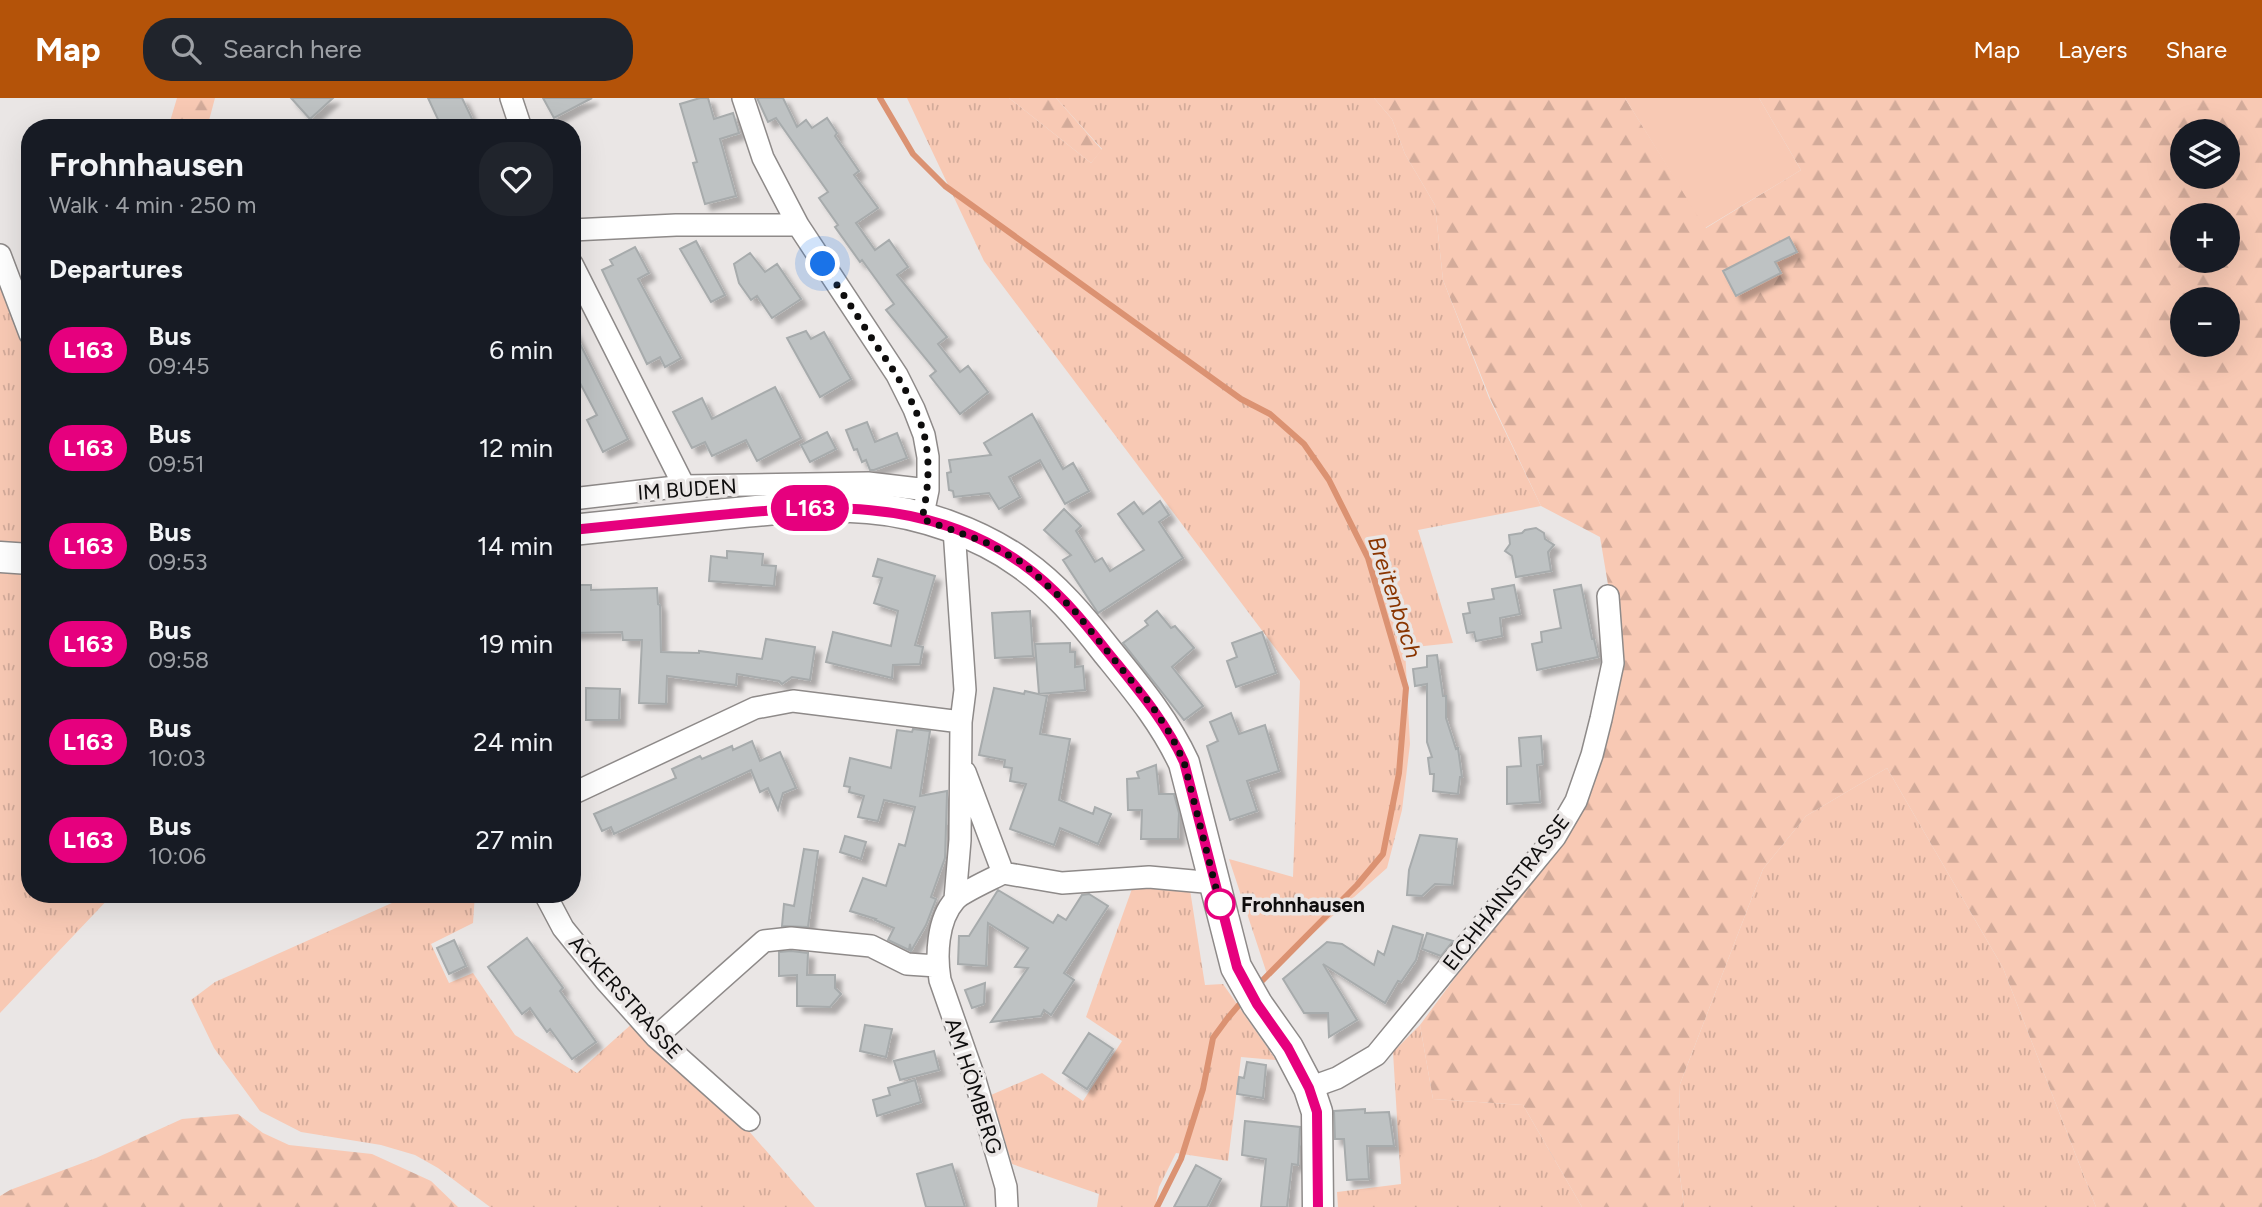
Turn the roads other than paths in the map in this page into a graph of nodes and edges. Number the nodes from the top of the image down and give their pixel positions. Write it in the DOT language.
graph roads {
  1 [pos="511,98"];
  2 [pos="743,98"];
  3 [pos="519,119"];
  4 [pos="798,225"];
  5 [pos="581,230"];
  6 [pos="0,255"];
  7 [pos="581,298"];
  8 [pos="21,310"];
  9 [pos="684,486"];
  10 [pos="581,498"];
  11 [pos="925,505"];
  12 [pos="954,528"];
  13 [pos="581,529"];
  14 [pos="0,557"];
  15 [pos="21,558"];
  16 [pos="1608,596"];
  17 [pos="961,722"];
  18 [pos="961,764"];
  19 [pos="581,790"];
  20 [pos="1003,873"];
  21 [pos="1215,883"];
  22 [pos="955,899"];
  23 [pos="550,903"];
  24 [pos="937,966"];
  25 [pos="656,1037"];
  26 [pos="1309,1088"];
  27 [pos="749,1120"];
  28 [pos="1007,1207"];
  29 [pos="1318,1207"];
  1 -- 3 [label="street"];
  2 -- 4 [label="street"];
  4 -- 5 [label="street"];
  4 -- 11 [label="street"];
  6 -- 8 [label="street"];
  7 -- 9 [label="street"];
  9 -- 10 [label="street, IM BUDEN"];
  9 -- 11 [label="street, IM BUDEN"];
  11 -- 12 [label="street"];
  11 -- 13 [label="street"];
  12 -- 17 [label="street, AM HÖMBERG"];
  12 -- 21 [label="street"];
  14 -- 15 [label="street"];
  16 -- 26 [label="street, EICHHAINSTRASSE"];
  17 -- 18 [label="street, AM HÖMBERG"];
  17 -- 19 [label="street"];
  18 -- 20 [label="street"];
  18 -- 22 [label="street, AM HÖMBERG"];
  20 -- 21 [label="street"];
  20 -- 22 [label="street"];
  21 -- 26 [label="street"];
  22 -- 24 [label="street, AM HÖMBERG"];
  23 -- 25 [label="street, ACKERSTRASSE"];
  24 -- 25 [label="street"];
  24 -- 28 [label="street, AM HÖMBERG"];
  25 -- 27 [label="street, ACKERSTRASSE"];
  26 -- 29 [label="street"];
}
